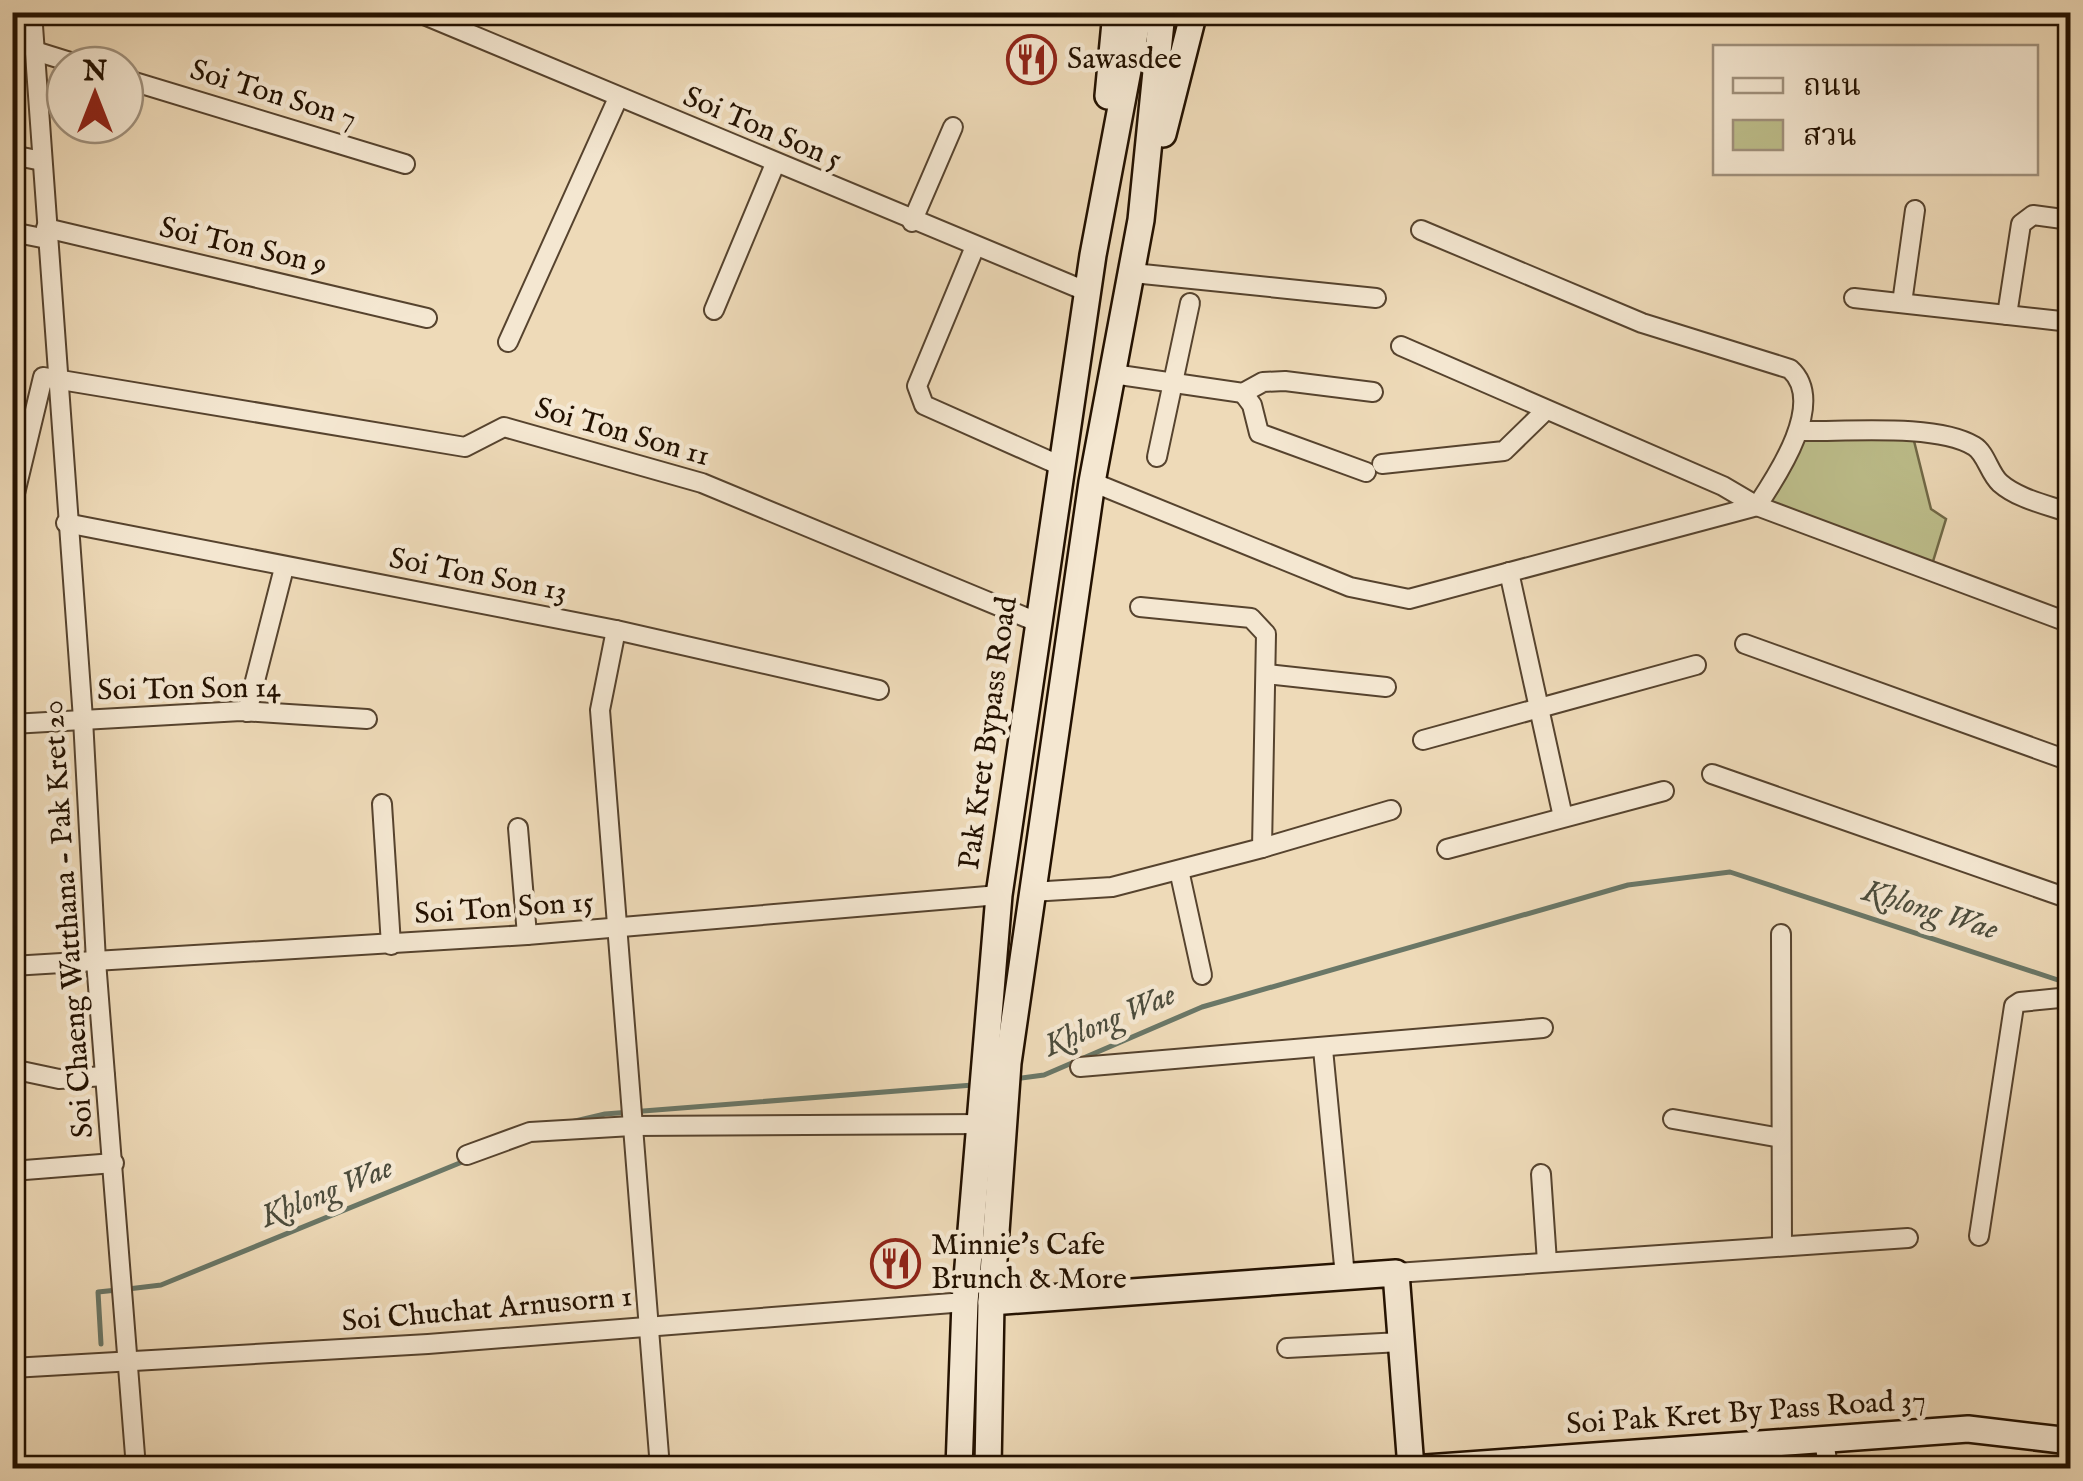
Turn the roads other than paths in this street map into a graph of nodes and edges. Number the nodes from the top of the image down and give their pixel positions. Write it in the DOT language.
graph roads {
  1 [pos="32,12"];
  2 [pos="416,12"];
  3 [pos="1116,12"];
  4 [pos="1139,12"];
  5 [pos="1162,12"];
  6 [pos="1194,12"];
  7 [pos="35,52"];
  8 [pos="45,55"];
  9 [pos="145,84"];
  10 [pos="618,98"];
  11 [pos="953,128"];
  12 [pos="12,155"];
  13 [pos="42,162"];
  14 [pos="404,164"];
  15 [pos="775,164"];
  16 [pos="1916,210"];
  17 [pos="1142,220"];
  18 [pos="2070,220"];
  19 [pos="912,222"];
  20 [pos="1421,230"];
  21 [pos="12,232"];
  22 [pos="46,233"];
  23 [pos="974,248"];
  24 [pos="1093,255"];
  25 [pos="1133,273"];
  26 [pos="1088,292"];
  27 [pos="1376,298"];
  28 [pos="1854,298"];
  29 [pos="1190,303"];
  30 [pos="1902,304"];
  31 [pos="714,310"];
  32 [pos="2007,315"];
  33 [pos="427,318"];
  34 [pos="2070,322"];
  35 [pos="508,342"];
  36 [pos="1401,346"];
  37 [pos="1113,374"];
  38 [pos="56,380"];
  39 [pos="1173,382"];
  40 [pos="1373,392"];
  41 [pos="1243,393"];
  42 [pos="1546,410"];
  43 [pos="1799,431"];
  44 [pos="1157,458"];
  45 [pos="1061,466"];
  46 [pos="1092,482"];
  47 [pos="12,506"];
  48 [pos="1757,506"];
  49 [pos="2070,513"];
  50 [pos="66,523"];
  51 [pos="284,568"];
  52 [pos="1509,572"];
  53 [pos="1140,607"];
  54 [pos="1038,622"];
  55 [pos="2070,623"];
  56 [pos="616,630"];
  57 [pos="1745,644"];
  58 [pos="1696,665"];
  59 [pos="1266,674"];
  60 [pos="1386,687"];
  61 [pos="879,690"];
  62 [pos="1539,708"];
  63 [pos="247,712"];
  64 [pos="83,719"];
  65 [pos="367,720"];
  66 [pos="12,724"];
  67 [pos="1423,740"];
  68 [pos="2070,761"];
  69 [pos="1712,774"];
  70 [pos="1664,791"];
  71 [pos="382,804"];
  72 [pos="1390,810"];
  73 [pos="1564,818"];
  74 [pos="518,828"];
  75 [pos="1262,848"];
  76 [pos="1446,848"];
  77 [pos="1178,870"];
  78 [pos="1031,892"];
  79 [pos="998,895"];
  80 [pos="2070,899"];
  81 [pos="618,929"];
  82 [pos="1781,934"];
  83 [pos="527,935"];
  84 [pos="391,945"];
  85 [pos="96,961"];
  86 [pos="12,966"];
  87 [pos="1202,975"];
  88 [pos="2070,997"];
  89 [pos="1543,1028"];
  90 [pos="1324,1049"];
  91 [pos="996,1064"];
  92 [pos="1080,1068"];
  93 [pos="12,1070"];
  94 [pos="105,1076"];
  95 [pos="1673,1119"];
  96 [pos="991,1121"];
  97 [pos="631,1123"];
  98 [pos="1782,1138"];
  99 [pos="467,1155"];
  100 [pos="114,1163"];
  101 [pos="12,1171"];
  102 [pos="1541,1174"];
  103 [pos="1979,1236"];
  104 [pos="1908,1238"];
  105 [pos="1782,1246"];
  106 [pos="1547,1262"];
  107 [pos="1396,1273"];
  108 [pos="1345,1276"];
  109 [pos="978,1302"];
  110 [pos="647,1324"];
  111 [pos="1402,1342"];
  112 [pos="1287,1348"];
  113 [pos="128,1362"];
  114 [pos="12,1368"];
  115 [pos="1824,1440"];
  116 [pos="2070,1440"];
  117 [pos="136,1468"];
  118 [pos="660,1468"];
  119 [pos="960,1468"];
  120 [pos="988,1468"];
  121 [pos="1412,1468"];
  122 [pos="1426,1468"];
  123 [pos="1828,1468"];
  1 -- 7 [label="street, Soi Chaeng Watthana - Pak Kret 20"];
  2 -- 10 [label="street, Soi Ton Son 5"];
  3 -- 24 [label="main road"];
  4 -- 24 [label="main road, Pak Kret Bypass Road"];
  5 -- 17 [label="main road, Pak Kret Bypass Road"];
  6 -- 17 [label="main road"];
  7 -- 8 [label="street"];
  7 -- 13 [label="street, Soi Chaeng Watthana - Pak Kret 20"];
  9 -- 14 [label="street, Soi Ton Son 7"];
  10 -- 15 [label="street, Soi Ton Son 5"];
  10 -- 35 [label="street"];
  11 -- 19 [label="street"];
  12 -- 13 [label="street"];
  13 -- 22 [label="street, Soi Chaeng Watthana - Pak Kret 20"];
  15 -- 19 [label="street, Soi Ton Son 5"];
  15 -- 31 [label="street"];
  16 -- 30 [label="street"];
  17 -- 25 [label="main road, Pak Kret Bypass Road"];
  18 -- 32 [label="street"];
  19 -- 23 [label="street, Soi Ton Son 5"];
  20 -- 43 [label="street"];
  21 -- 22 [label="street, Soi Ton Son 9"];
  22 -- 33 [label="street, Soi Ton Son 9"];
  22 -- 38 [label="street, Soi Chaeng Watthana - Pak Kret 20"];
  23 -- 26 [label="street, Soi Ton Son 5"];
  23 -- 45 [label="street"];
  24 -- 26 [label="main road, Pak Kret Bypass Road"];
  25 -- 27 [label="street"];
  25 -- 37 [label="main road, Pak Kret Bypass Road"];
  26 -- 45 [label="main road, Pak Kret Bypass Road"];
  28 -- 30 [label="street"];
  29 -- 39 [label="street"];
  30 -- 32 [label="street"];
  32 -- 34 [label="street"];
  36 -- 42 [label="street"];
  37 -- 39 [label="street"];
  37 -- 46 [label="main road, Pak Kret Bypass Road"];
  38 -- 47 [label="street"];
  38 -- 50 [label="street, Soi Chaeng Watthana - Pak Kret 20"];
  38 -- 54 [label="street, Soi Ton Son 11"];
  39 -- 41 [label="street"];
  39 -- 44 [label="street"];
  40 -- 41 [label="street"];
  41 -- 42 [label="street"];
  42 -- 48 [label="street"];
  43 -- 48 [label="street"];
  43 -- 49 [label="street"];
  45 -- 54 [label="main road, Pak Kret Bypass Road"];
  46 -- 52 [label="street"];
  46 -- 78 [label="main road, Pak Kret Bypass Road"];
  48 -- 52 [label="street"];
  48 -- 55 [label="street"];
  50 -- 51 [label="street, Soi Ton Son 13"];
  50 -- 64 [label="street, Soi Chaeng Watthana - Pak Kret 20"];
  51 -- 56 [label="street, Soi Ton Son 13"];
  51 -- 63 [label="street"];
  52 -- 62 [label="street"];
  53 -- 59 [label="street"];
  54 -- 79 [label="main road, Pak Kret Bypass Road"];
  56 -- 61 [label="street, Soi Ton Son 13"];
  56 -- 81 [label="street"];
  57 -- 68 [label="street"];
  58 -- 62 [label="street"];
  59 -- 60 [label="street"];
  59 -- 75 [label="street"];
  62 -- 67 [label="street"];
  62 -- 73 [label="street"];
  63 -- 64 [label="street, Soi Ton Son 14"];
  63 -- 65 [label="street, Soi Ton Son 14"];
  64 -- 66 [label="street, Soi Ton Son 14"];
  64 -- 85 [label="street, Soi Chaeng Watthana - Pak Kret 20"];
  69 -- 80 [label="street"];
  70 -- 73 [label="street"];
  71 -- 84 [label="street"];
  72 -- 75 [label="street"];
  73 -- 76 [label="street"];
  74 -- 83 [label="street"];
  75 -- 77 [label="street"];
  77 -- 78 [label="street"];
  77 -- 87 [label="street"];
  78 -- 91 [label="main road, Pak Kret Bypass Road"];
  79 -- 81 [label="street, Soi Ton Son 15"];
  79 -- 91 [label="main road, Pak Kret Bypass Road"];
  81 -- 83 [label="street, Soi Ton Son 15"];
  81 -- 97 [label="street"];
  82 -- 98 [label="street"];
  83 -- 84 [label="street, Soi Ton Son 15"];
  84 -- 85 [label="street, Soi Ton Son 15"];
  85 -- 86 [label="street, Soi Ton Son 15"];
  85 -- 94 [label="street, Soi Chaeng Watthana - Pak Kret 20"];
  88 -- 103 [label="street"];
  89 -- 90 [label="street"];
  90 -- 92 [label="street"];
  90 -- 108 [label="street"];
  91 -- 96 [label="main road, Pak Kret Bypass Road"];
  93 -- 94 [label="street"];
  94 -- 100 [label="street, Soi Chaeng Watthana - Pak Kret 20"];
  95 -- 98 [label="street"];
  96 -- 97 [label="street"];
  96 -- 109 [label="main road, Pak Kret Bypass Road"];
  97 -- 99 [label="street"];
  97 -- 110 [label="street"];
  98 -- 105 [label="street"];
  100 -- 101 [label="street"];
  100 -- 113 [label="street, Soi Chaeng Watthana - Pak Kret 20"];
  102 -- 106 [label="street"];
  104 -- 105 [label="street"];
  105 -- 106 [label="street"];
  106 -- 107 [label="street"];
  107 -- 108 [label="main road"];
  107 -- 111 [label="main road"];
  108 -- 109 [label="main road"];
  109 -- 110 [label="street, Soi Chuchat Arnusorn 1"];
  109 -- 119 [label="main road, Pak Kret Bypass Road"];
  109 -- 120 [label="main road, Pak Kret Bypass Road"];
  110 -- 113 [label="street, Soi Chuchat Arnusorn 1"];
  110 -- 118 [label="street"];
  111 -- 112 [label="street"];
  111 -- 121 [label="main road"];
  113 -- 114 [label="street, Soi Chuchat Arnusorn 1"];
  113 -- 117 [label="street, Soi Chaeng Watthana - Pak Kret 20"];
  115 -- 116 [label="main road, Soi Pak Kret By Pass Road 37"];
  115 -- 122 [label="main road, Soi Pak Kret By Pass Road 37"];
  115 -- 123 [label="street"];
}
